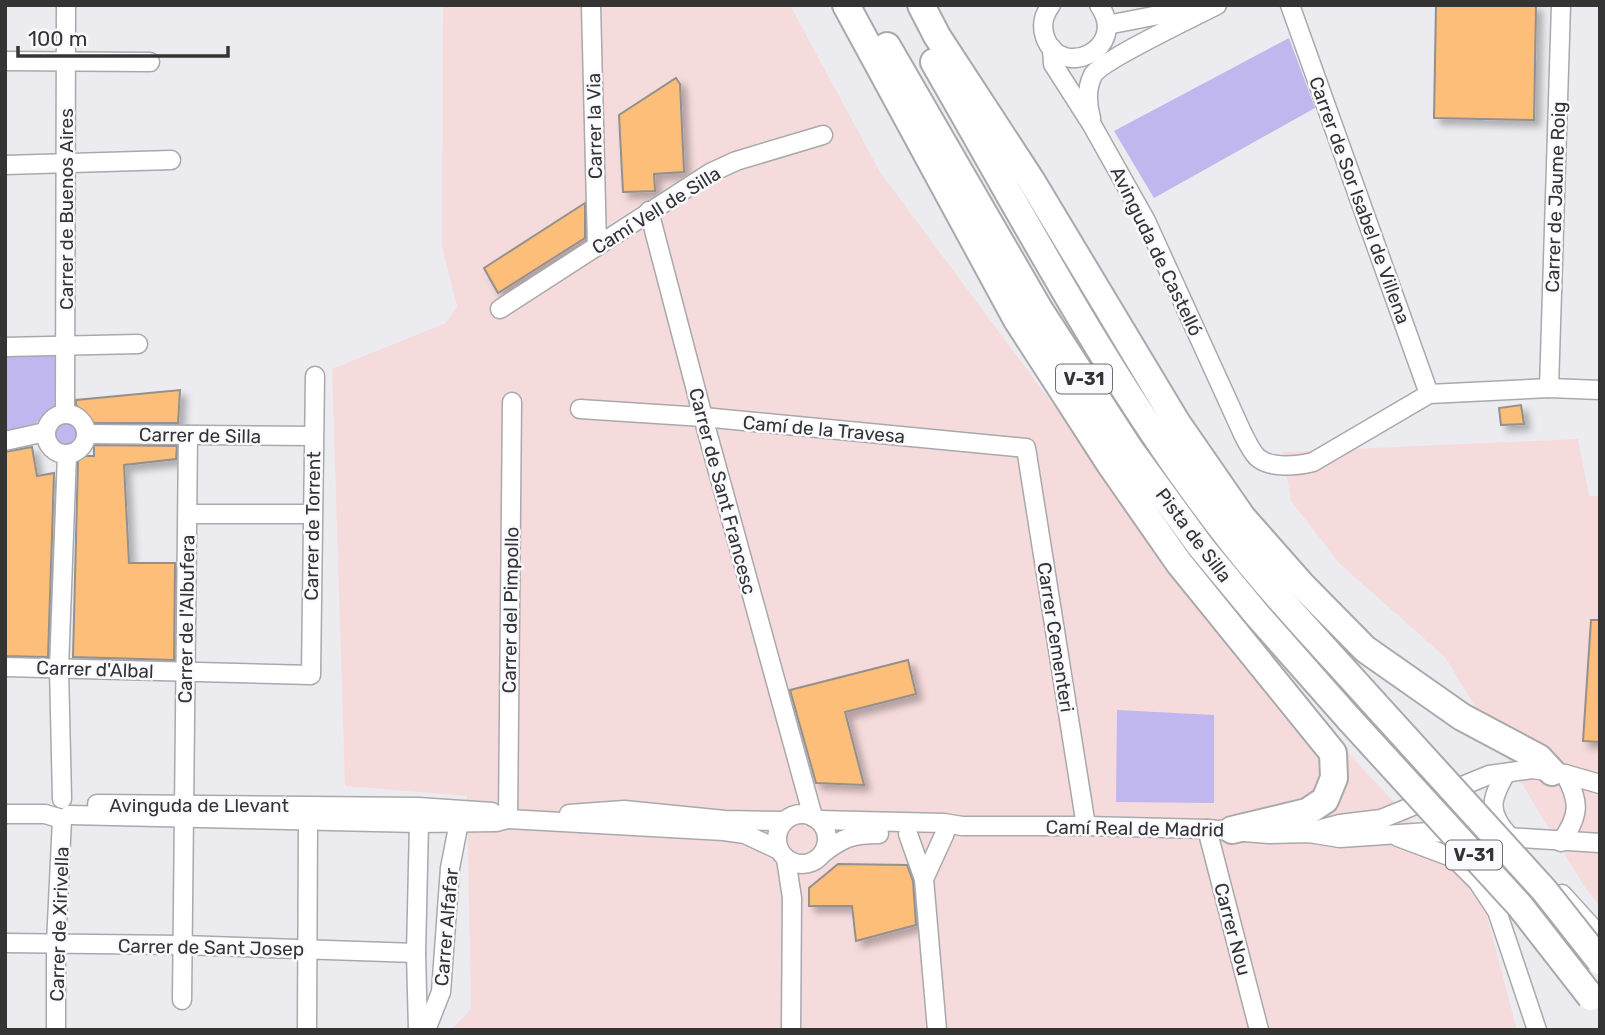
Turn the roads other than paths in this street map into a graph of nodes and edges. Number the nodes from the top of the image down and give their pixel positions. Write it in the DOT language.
graph roads {
  1 [pos="66,5"];
  2 [pos="591,5"];
  3 [pos="846,5"];
  4 [pos="864,5"];
  5 [pos="902,5"];
  6 [pos="920,5"];
  7 [pos="1051,5"];
  8 [pos="1099,5"];
  9 [pos="1210,5"];
  10 [pos="1217,5"];
  11 [pos="1290,5"];
  12 [pos="1561,5"];
  13 [pos="1107,25"];
  14 [pos="1101,45"];
  15 [pos="1052,48"];
  16 [pos="1123,54"];
  17 [pos="5,61"];
  18 [pos="67,62"];
  19 [pos="150,62"];
  20 [pos="1092,125"];
  21 [pos="822,135"];
  22 [pos="172,160"];
  23 [pos="5,164"];
  24 [pos="67,164"];
  25 [pos="649,211"];
  26 [pos="597,246"];
  27 [pos="500,309"];
  28 [pos="138,344"];
  29 [pos="65,345"];
  30 [pos="5,346"];
  31 [pos="315,376"];
  32 [pos="1549,388"];
  33 [pos="1600,390"];
  34 [pos="1429,394"];
  35 [pos="512,402"];
  36 [pos="580,409"];
  37 [pos="65,414"];
  38 [pos="703,417"];
  39 [pos="45,432"];
  40 [pos="86,434"];
  41 [pos="188,435"];
  42 [pos="313,436"];
  43 [pos="5,441"];
  44 [pos="1027,448"];
  45 [pos="66,454"];
  46 [pos="188,514"];
  47 [pos="311,514"];
  48 [pos="5,667"];
  49 [pos="59,668"];
  50 [pos="186,672"];
  51 [pos="311,675"];
  52 [pos="800,771"];
  53 [pos="1506,773"];
  54 [pos="1558,773"];
  55 [pos="1600,784"];
  56 [pos="5,802"];
  57 [pos="329,806"];
  58 [pos="387,807"];
  59 [pos="62,809"];
  60 [pos="184,810"];
  61 [pos="5,814"];
  62 [pos="459,816"];
  63 [pos="502,816"];
  64 [pos="816,818"];
  65 [pos="787,819"];
  66 [pos="307,821"];
  67 [pos="542,821"];
  68 [pos="419,823"];
  69 [pos="1086,826"];
  70 [pos="1219,829"];
  71 [pos="954,830"];
  72 [pos="1309,833"];
  73 [pos="908,834"];
  74 [pos="1392,835"];
  75 [pos="1511,839"];
  76 [pos="1561,842"];
  77 [pos="1600,843"];
  78 [pos="782,855"];
  79 [pos="817,858"];
  80 [pos="923,879"];
  81 [pos="793,898"];
  82 [pos="1600,936"];
  83 [pos="5,943"];
  84 [pos="56,944"];
  85 [pos="182,946"];
  86 [pos="307,950"];
  87 [pos="416,953"];
  88 [pos="1600,961"];
  89 [pos="181,1000"];
  90 [pos="1595,1004"];
  91 [pos="56,1030"];
  92 [pos="307,1030"];
  93 [pos="418,1030"];
  94 [pos="426,1030"];
  95 [pos="791,1030"];
  96 [pos="937,1030"];
  97 [pos="1259,1030"];
  98 [pos="1537,1030"];
  1 -- 18 [label="street, Carrer de Buenos Aires"];
  2 -- 26 [label="street, Carrer la Via"];
  3 -- 70 [label="highway"];
  4 -- 90 [label="highway, Pista de Silla / V-31, bridge"];
  5 -- 88 [label="highway, Pista de Silla / V-31, bridge"];
  6 -- 54 [label="highway"];
  7 -- 15 [label="street, Avinguda de Castelló"];
  8 -- 13 [label="street"];
  9 -- 13 [label="street"];
  10 -- 16 [label="street"];
  11 -- 34 [label="street, Carrer de Sor Isabel de Villena"];
  12 -- 32 [label="street, Carrer de Jaume Roig"];
  13 -- 14 [label="street"];
  14 -- 15 [label="street"];
  14 -- 16 [label="street"];
  15 -- 20 [label="street, Avinguda de Castelló"];
  16 -- 20 [label="street"];
  17 -- 18 [label="street"];
  18 -- 19 [label="street"];
  18 -- 24 [label="street, Carrer de Buenos Aires"];
  20 -- 34 [label="street, Avinguda de Castelló"];
  21 -- 25 [label="street, Camí Vell de Silla"];
  22 -- 24 [label="street"];
  23 -- 24 [label="street"];
  24 -- 29 [label="street, Carrer de Buenos Aires"];
  25 -- 26 [label="street, Camí Vell de Silla"];
  25 -- 38 [label="street, Carrer de Sant Francesc"];
  26 -- 27 [label="street, Camí Vell de Silla"];
  28 -- 29 [label="street"];
  29 -- 30 [label="street"];
  29 -- 37 [label="street, Carrer de Buenos Aires"];
  31 -- 42 [label="street, Carrer de Torrent"];
  32 -- 33 [label="street"];
  32 -- 34 [label="street"];
  35 -- 63 [label="street, Carrer del Pimpollo"];
  36 -- 38 [label="street, Camí de la Travesa"];
  37 -- 39 [label="street"];
  37 -- 40 [label="street"];
  38 -- 44 [label="street, Camí de la Travesa"];
  38 -- 52 [label="street, Carrer de Sant Francesc"];
  39 -- 43 [label="street"];
  39 -- 45 [label="street"];
  40 -- 41 [label="street, Carrer de Silla"];
  40 -- 45 [label="street"];
  41 -- 42 [label="street, Carrer de Silla"];
  41 -- 46 [label="street, Carrer de l'Albufera"];
  42 -- 47 [label="street, Carrer de Torrent"];
  44 -- 69 [label="street, Carrer Cementeri"];
  45 -- 49 [label="street"];
  46 -- 47 [label="street"];
  46 -- 50 [label="street, Carrer de l'Albufera"];
  47 -- 51 [label="street, Carrer de Torrent"];
  48 -- 49 [label="street, Carrer d'Albal"];
  49 -- 50 [label="street, Carrer d'Albal"];
  49 -- 59 [label="street"];
  50 -- 51 [label="street, Carrer d'Albal"];
  50 -- 60 [label="street, Carrer de l'Albufera"];
  52 -- 64 [label="street, Carrer de Sant Francesc"];
  52 -- 65 [label="street, Carrer de Sant Francesc"];
  53 -- 54 [label="street"];
  53 -- 72 [label="street, Camí Real de Madrid"];
  53 -- 75 [label="street"];
  54 -- 55 [label="street"];
  54 -- 76 [label="street"];
  56 -- 59 [label="street, Avinguda de Llevant"];
  57 -- 58 [label="street, Avinguda de Llevant"];
  57 -- 60 [label="street, Avinguda de Llevant"];
  57 -- 66 [label="street, Avinguda de Llevant"];
  58 -- 62 [label="street, Avinguda de Llevant"];
  58 -- 68 [label="street, Avinguda de Llevant"];
  59 -- 60 [label="street, Avinguda de Llevant"];
  59 -- 61 [label="street, Avinguda de Llevant"];
  59 -- 84 [label="street, Carrer de Xirivella"];
  60 -- 66 [label="street, Avinguda de Llevant"];
  60 -- 85 [label="street, Carrer de l'Albufera"];
  62 -- 63 [label="street"];
  62 -- 68 [label="street, Avinguda de Llevant"];
  62 -- 94 [label="street, Carrer Alfafar"];
  63 -- 67 [label="street"];
  64 -- 65 [label="street"];
  64 -- 71 [label="street, Camí Real de Madrid"];
  64 -- 79 [label="street"];
  65 -- 67 [label="street"];
  65 -- 78 [label="street"];
  66 -- 68 [label="street, Avinguda de Llevant"];
  66 -- 86 [label="street"];
  67 -- 78 [label="street"];
  68 -- 87 [label="street"];
  69 -- 70 [label="street, Camí Real de Madrid"];
  69 -- 71 [label="street, Camí Real de Madrid"];
  70 -- 72 [label="street, Camí Real de Madrid"];
  70 -- 97 [label="street, Carrer Nou"];
  71 -- 73 [label="street, Camí Real de Madrid"];
  71 -- 80 [label="street"];
  72 -- 74 [label="street, Camí Real de Madrid"];
  73 -- 79 [label="street, Camí Real de Madrid"];
  73 -- 80 [label="street"];
  74 -- 75 [label="street, Camí Real de Madrid"];
  74 -- 98 [label="street"];
  75 -- 76 [label="street"];
  75 -- 82 [label="street"];
  76 -- 77 [label="street"];
  78 -- 79 [label="street"];
  78 -- 81 [label="street"];
  79 -- 81 [label="street"];
  80 -- 96 [label="street"];
  81 -- 95 [label="street"];
  83 -- 84 [label="street, Carrer de Sant Josep"];
  84 -- 85 [label="street, Carrer de Sant Josep"];
  84 -- 91 [label="street, Carrer de Xirivella"];
  85 -- 86 [label="street, Carrer de Sant Josep"];
  85 -- 89 [label="street, Carrer de l'Albufera"];
  86 -- 87 [label="street, Carrer de Sant Josep"];
  86 -- 92 [label="street"];
  87 -- 93 [label="street"];
}
